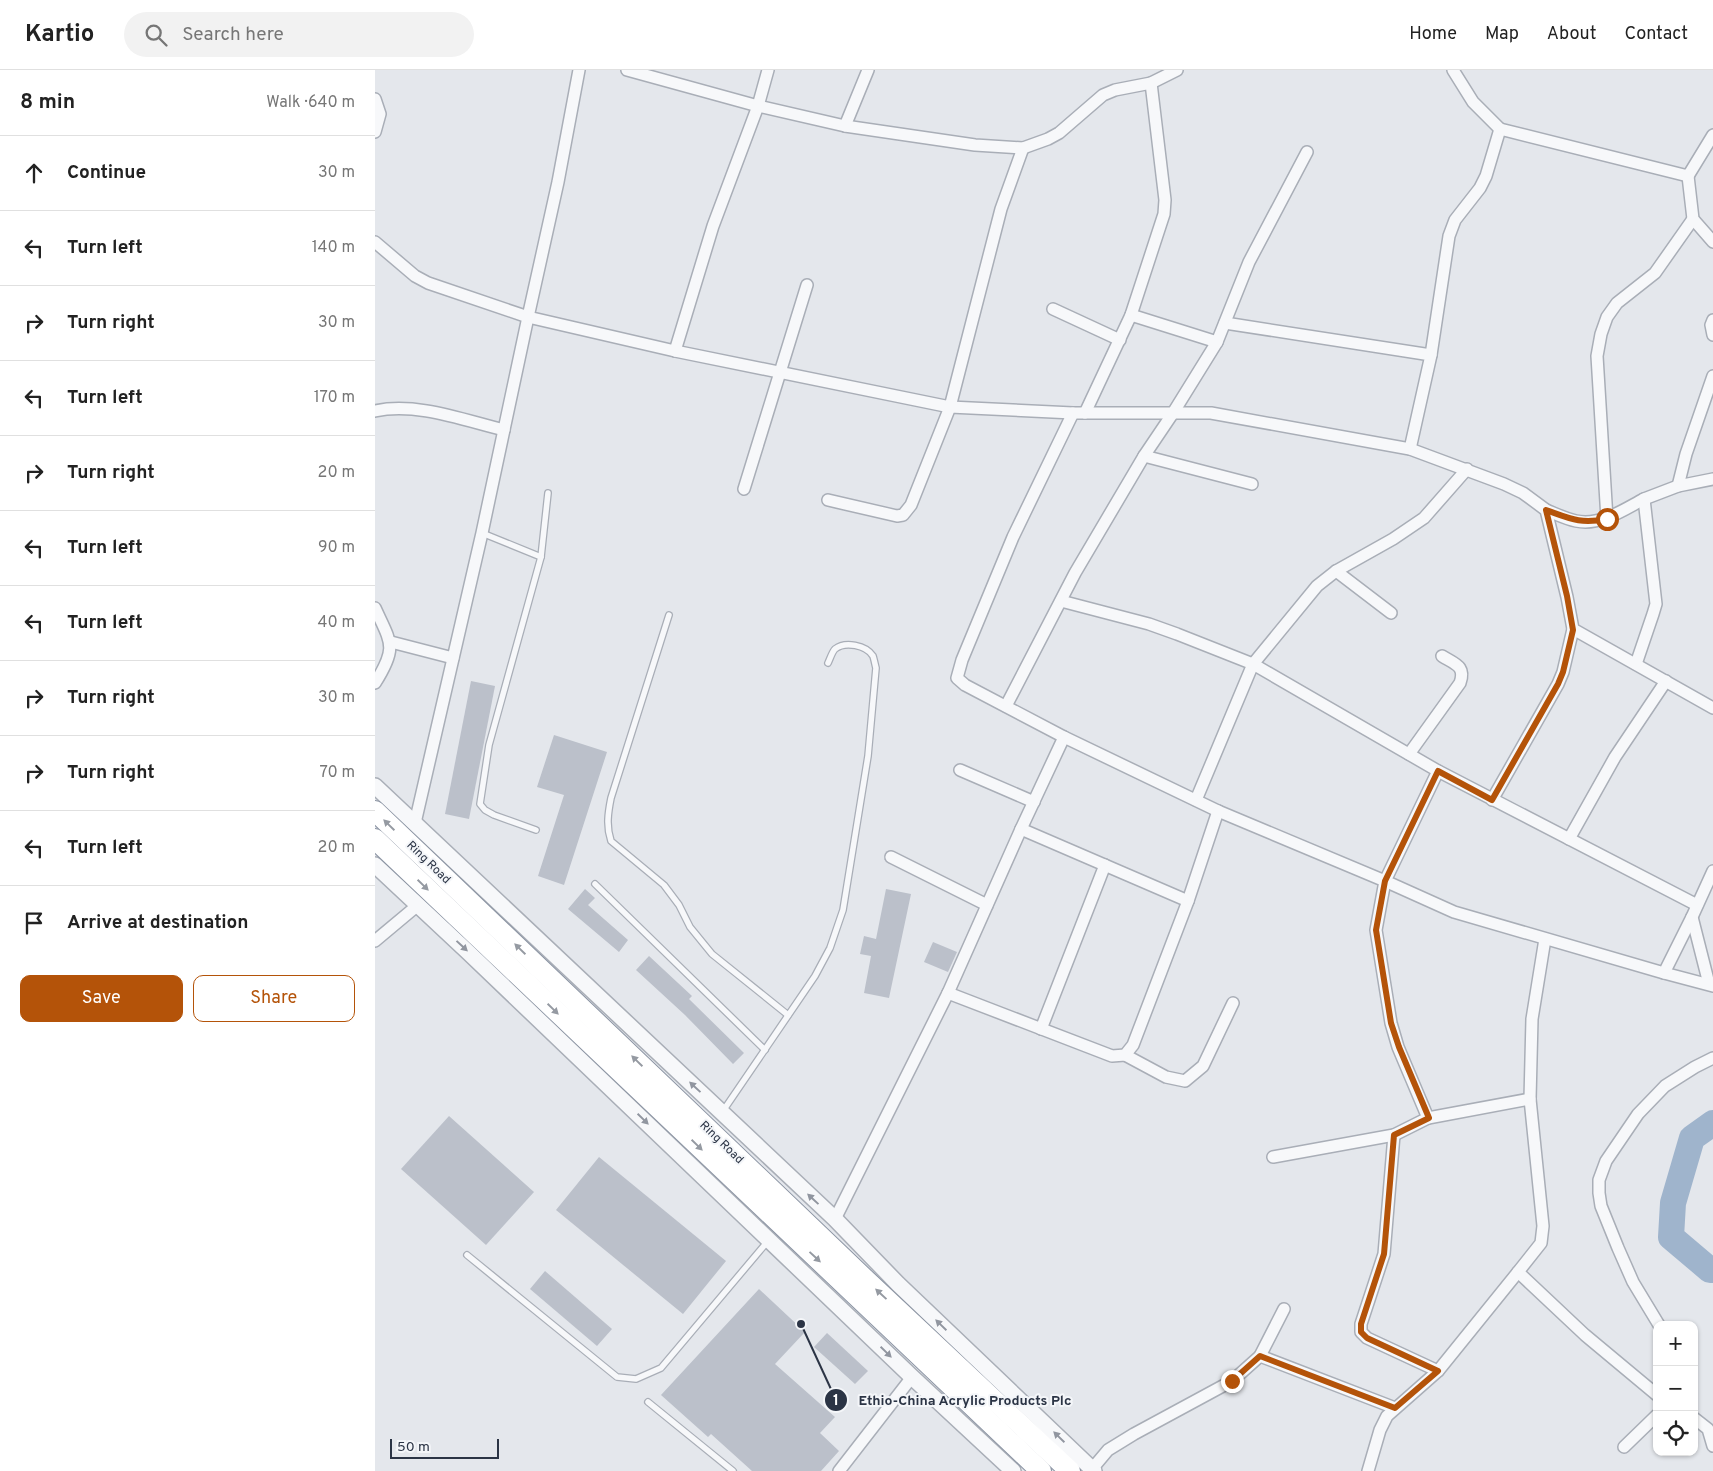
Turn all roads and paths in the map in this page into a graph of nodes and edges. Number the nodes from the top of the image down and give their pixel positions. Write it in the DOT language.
graph roads {
  1 [pos="579,70"];
  2 [pos="627,70"];
  3 [pos="768,70"];
  4 [pos="868,70"];
  5 [pos="1177,70"];
  6 [pos="1453,70"];
  7 [pos="1151,83"];
  8 [pos="375,99"];
  9 [pos="758,106"];
  10 [pos="845,126"];
  11 [pos="1500,129"];
  12 [pos="375,132"];
  13 [pos="1713,135"];
  14 [pos="1023,148"];
  15 [pos="1307,152"];
  16 [pos="1688,176"];
  17 [pos="1693,219"];
  18 [pos="375,242"];
  19 [pos="1713,242"];
  20 [pos="807,285"];
  21 [pos="1053,309"];
  22 [pos="1131,315"];
  23 [pos="528,317"];
  24 [pos="1713,320"];
  25 [pos="1225,323"];
  26 [pos="1713,335"];
  27 [pos="1120,340"];
  28 [pos="1217,342"];
  29 [pos="675,351"];
  30 [pos="1431,355"];
  31 [pos="780,373"];
  32 [pos="1713,376"];
  33 [pos="950,407"];
  34 [pos="375,412"];
  35 [pos="1079,413"];
  36 [pos="1173,413"];
  37 [pos="503,430"];
  38 [pos="1410,449"];
  39 [pos="1144,456"];
  40 [pos="1467,469"];
  41 [pos="1713,479"];
  42 [pos="1252,484"];
  43 [pos="1678,486"];
  44 [pos="744,490"];
  45 [pos="548,493"];
  46 [pos="1644,499"];
  47 [pos="828,500"];
  48 [pos="1546,510"];
  49 [pos="1607,519"];
  50 [pos="482,534"];
  51 [pos="541,557"];
  52 [pos="1336,571"];
  53 [pos="1061,601"];
  54 [pos="375,608"];
  55 [pos="1391,613"];
  56 [pos="669,615"];
  57 [pos="1573,630"];
  58 [pos="391,642"];
  59 [pos="1442,656"];
  60 [pos="453,658"];
  61 [pos="828,663"];
  62 [pos="1253,664"];
  63 [pos="1636,664"];
  64 [pos="1666,681"];
  65 [pos="375,683"];
  66 [pos="1006,706"];
  67 [pos="1713,708"];
  68 [pos="1064,737"];
  69 [pos="1409,754"];
  70 [pos="959,770"];
  71 [pos="1438,771"];
  72 [pos="375,786"];
  73 [pos="1196,800"];
  74 [pos="1492,800"];
  75 [pos="1034,802"];
  76 [pos="375,811"];
  77 [pos="1218,811"];
  78 [pos="415,823"];
  79 [pos="1021,829"];
  80 [pos="537,830"];
  81 [pos="375,839"];
  82 [pos="1569,839"];
  83 [pos="891,857"];
  84 [pos="375,865"];
  85 [pos="1105,865"];
  86 [pos="1713,871"];
  87 [pos="1385,881"];
  88 [pos="595,884"];
  89 [pos="1188,901"];
  90 [pos="418,905"];
  91 [pos="987,905"];
  92 [pos="1697,905"];
  93 [pos="1692,917"];
  94 [pos="1545,939"];
  95 [pos="375,941"];
  96 [pos="1664,973"];
  97 [pos="1711,985"];
  98 [pos="948,993"];
  99 [pos="1233,1003"];
  100 [pos="788,1015"];
  101 [pos="1041,1029"];
  102 [pos="765,1050"];
  103 [pos="1125,1055"];
  104 [pos="1713,1058"];
  105 [pos="1531,1099"];
  106 [pos="722,1113"];
  107 [pos="1429,1118"];
  108 [pos="1394,1135"];
  109 [pos="1273,1157"];
  110 [pos="835,1219"];
  111 [pos="769,1240"];
  112 [pos="467,1255"];
  113 [pos="1518,1272"];
  114 [pos="1284,1308"];
  115 [pos="1657,1321"];
  116 [pos="1260,1356"];
  117 [pos="1438,1371"];
  118 [pos="912,1377"];
  119 [pos="1653,1392"];
  120 [pos="648,1402"];
  121 [pos="1395,1408"];
  122 [pos="1653,1419"];
  123 [pos="1698,1421"];
  124 [pos="1713,1446"];
  125 [pos="1624,1447"];
  126 [pos="1093,1470"];
  127 [pos="733,1471"];
  128 [pos="839,1471"];
  129 [pos="1013,1471"];
  130 [pos="1041,1471"];
  131 [pos="1070,1471"];
  132 [pos="1368,1471"];
  1 -- 23 [label="street"];
  2 -- 9 [label="street"];
  3 -- 9 [label="street"];
  4 -- 10 [label="street"];
  5 -- 7 [label="street"];
  6 -- 11 [label="street"];
  7 -- 14 [label="street"];
  7 -- 22 [label="street"];
  8 -- 12 [label="street"];
  9 -- 10 [label="street"];
  9 -- 29 [label="street"];
  10 -- 14 [label="street"];
  11 -- 16 [label="street"];
  11 -- 30 [label="street"];
  13 -- 16 [label="street"];
  14 -- 33 [label="street"];
  15 -- 25 [label="street"];
  16 -- 17 [label="street"];
  17 -- 19 [label="street"];
  17 -- 49 [label="street"];
  18 -- 23 [label="street"];
  20 -- 31 [label="street"];
  21 -- 27 [label="street"];
  22 -- 27 [label="street"];
  22 -- 28 [label="street"];
  23 -- 29 [label="street"];
  23 -- 37 [label="street"];
  24 -- 26 [label="street"];
  25 -- 28 [label="street"];
  25 -- 30 [label="street"];
  27 -- 35 [label="street"];
  28 -- 36 [label="street"];
  29 -- 31 [label="street"];
  30 -- 38 [label="street"];
  31 -- 33 [label="street"];
  31 -- 44 [label="street"];
  32 -- 43 [label="street"];
  33 -- 35 [label="street"];
  33 -- 47 [label="street"];
  34 -- 37 [label="street"];
  35 -- 36 [label="street"];
  35 -- 66 [label="street"];
  36 -- 38 [label="street"];
  36 -- 39 [label="street"];
  37 -- 50 [label="street"];
  38 -- 40 [label="street"];
  39 -- 42 [label="street"];
  39 -- 53 [label="street"];
  40 -- 48 [label="street"];
  40 -- 52 [label="street"];
  41 -- 43 [label="street"];
  43 -- 46 [label="street"];
  45 -- 51 [label="lane"];
  46 -- 49 [label="street"];
  46 -- 63 [label="street"];
  48 -- 49 [label="street"];
  48 -- 57 [label="street"];
  50 -- 51 [label="lane"];
  50 -- 60 [label="street"];
  51 -- 80 [label="lane"];
  52 -- 55 [label="street"];
  52 -- 62 [label="street"];
  53 -- 62 [label="street"];
  53 -- 66 [label="street"];
  54 -- 58 [label="street"];
  56 -- 100 [label="lane"];
  57 -- 63 [label="street"];
  57 -- 74 [label="street"];
  58 -- 60 [label="street"];
  58 -- 65 [label="street"];
  59 -- 69 [label="street"];
  60 -- 78 [label="street"];
  61 -- 100 [label="lane"];
  62 -- 69 [label="street"];
  62 -- 73 [label="street"];
  63 -- 64 [label="street"];
  64 -- 67 [label="street"];
  64 -- 82 [label="street"];
  66 -- 68 [label="street"];
  68 -- 73 [label="street"];
  68 -- 75 [label="street"];
  69 -- 71 [label="street"];
  70 -- 75 [label="street"];
  71 -- 74 [label="street"];
  71 -- 87 [label="street"];
  72 -- 78 [label="street"];
  73 -- 77 [label="street"];
  74 -- 82 [label="street"];
  75 -- 79 [label="street"];
  131 -- 76 [label="highway, Ring Road, one-way"];
  77 -- 87 [label="street"];
  77 -- 89 [label="street"];
  106 -- 78 [label="street, one-way"];
  79 -- 85 [label="street"];
  79 -- 91 [label="street"];
  81 -- 130 [label="highway, Ring Road, one-way"];
  82 -- 92 [label="street"];
  83 -- 91 [label="street"];
  84 -- 90 [label="street"];
  85 -- 89 [label="street"];
  85 -- 101 [label="street"];
  86 -- 92 [label="street"];
  87 -- 94 [label="street"];
  87 -- 107 [label="street"];
  88 -- 102 [label="lane"];
  89 -- 103 [label="street"];
  90 -- 95 [label="street"];
  90 -- 111 [label="street, one-way"];
  91 -- 98 [label="street"];
  92 -- 93 [label="street"];
  93 -- 96 [label="street"];
  93 -- 97 [label="street"];
  94 -- 96 [label="street"];
  94 -- 105 [label="street"];
  96 -- 97 [label="street"];
  98 -- 101 [label="street"];
  98 -- 110 [label="street"];
  99 -- 103 [label="street"];
  100 -- 102 [label="lane"];
  101 -- 103 [label="street"];
  102 -- 106 [label="lane"];
  104 -- 115 [label="street"];
  105 -- 107 [label="street"];
  105 -- 113 [label="street"];
  110 -- 106 [label="street, one-way"];
  107 -- 108 [label="street"];
  108 -- 109 [label="street"];
  108 -- 117 [label="street"];
  126 -- 110 [label="street, one-way"];
  111 -- 112 [label="lane"];
  111 -- 118 [label="street, one-way"];
  113 -- 117 [label="street"];
  113 -- 119 [label="street"];
  114 -- 116 [label="street"];
  116 -- 121 [label="street"];
  116 -- 126 [label="street"];
  117 -- 121 [label="street"];
  118 -- 128 [label="street"];
  118 -- 129 [label="street"];
  120 -- 127 [label="lane"];
  121 -- 132 [label="street"];
  122 -- 125 [label="street"];
  123 -- 124 [label="street"];
}
